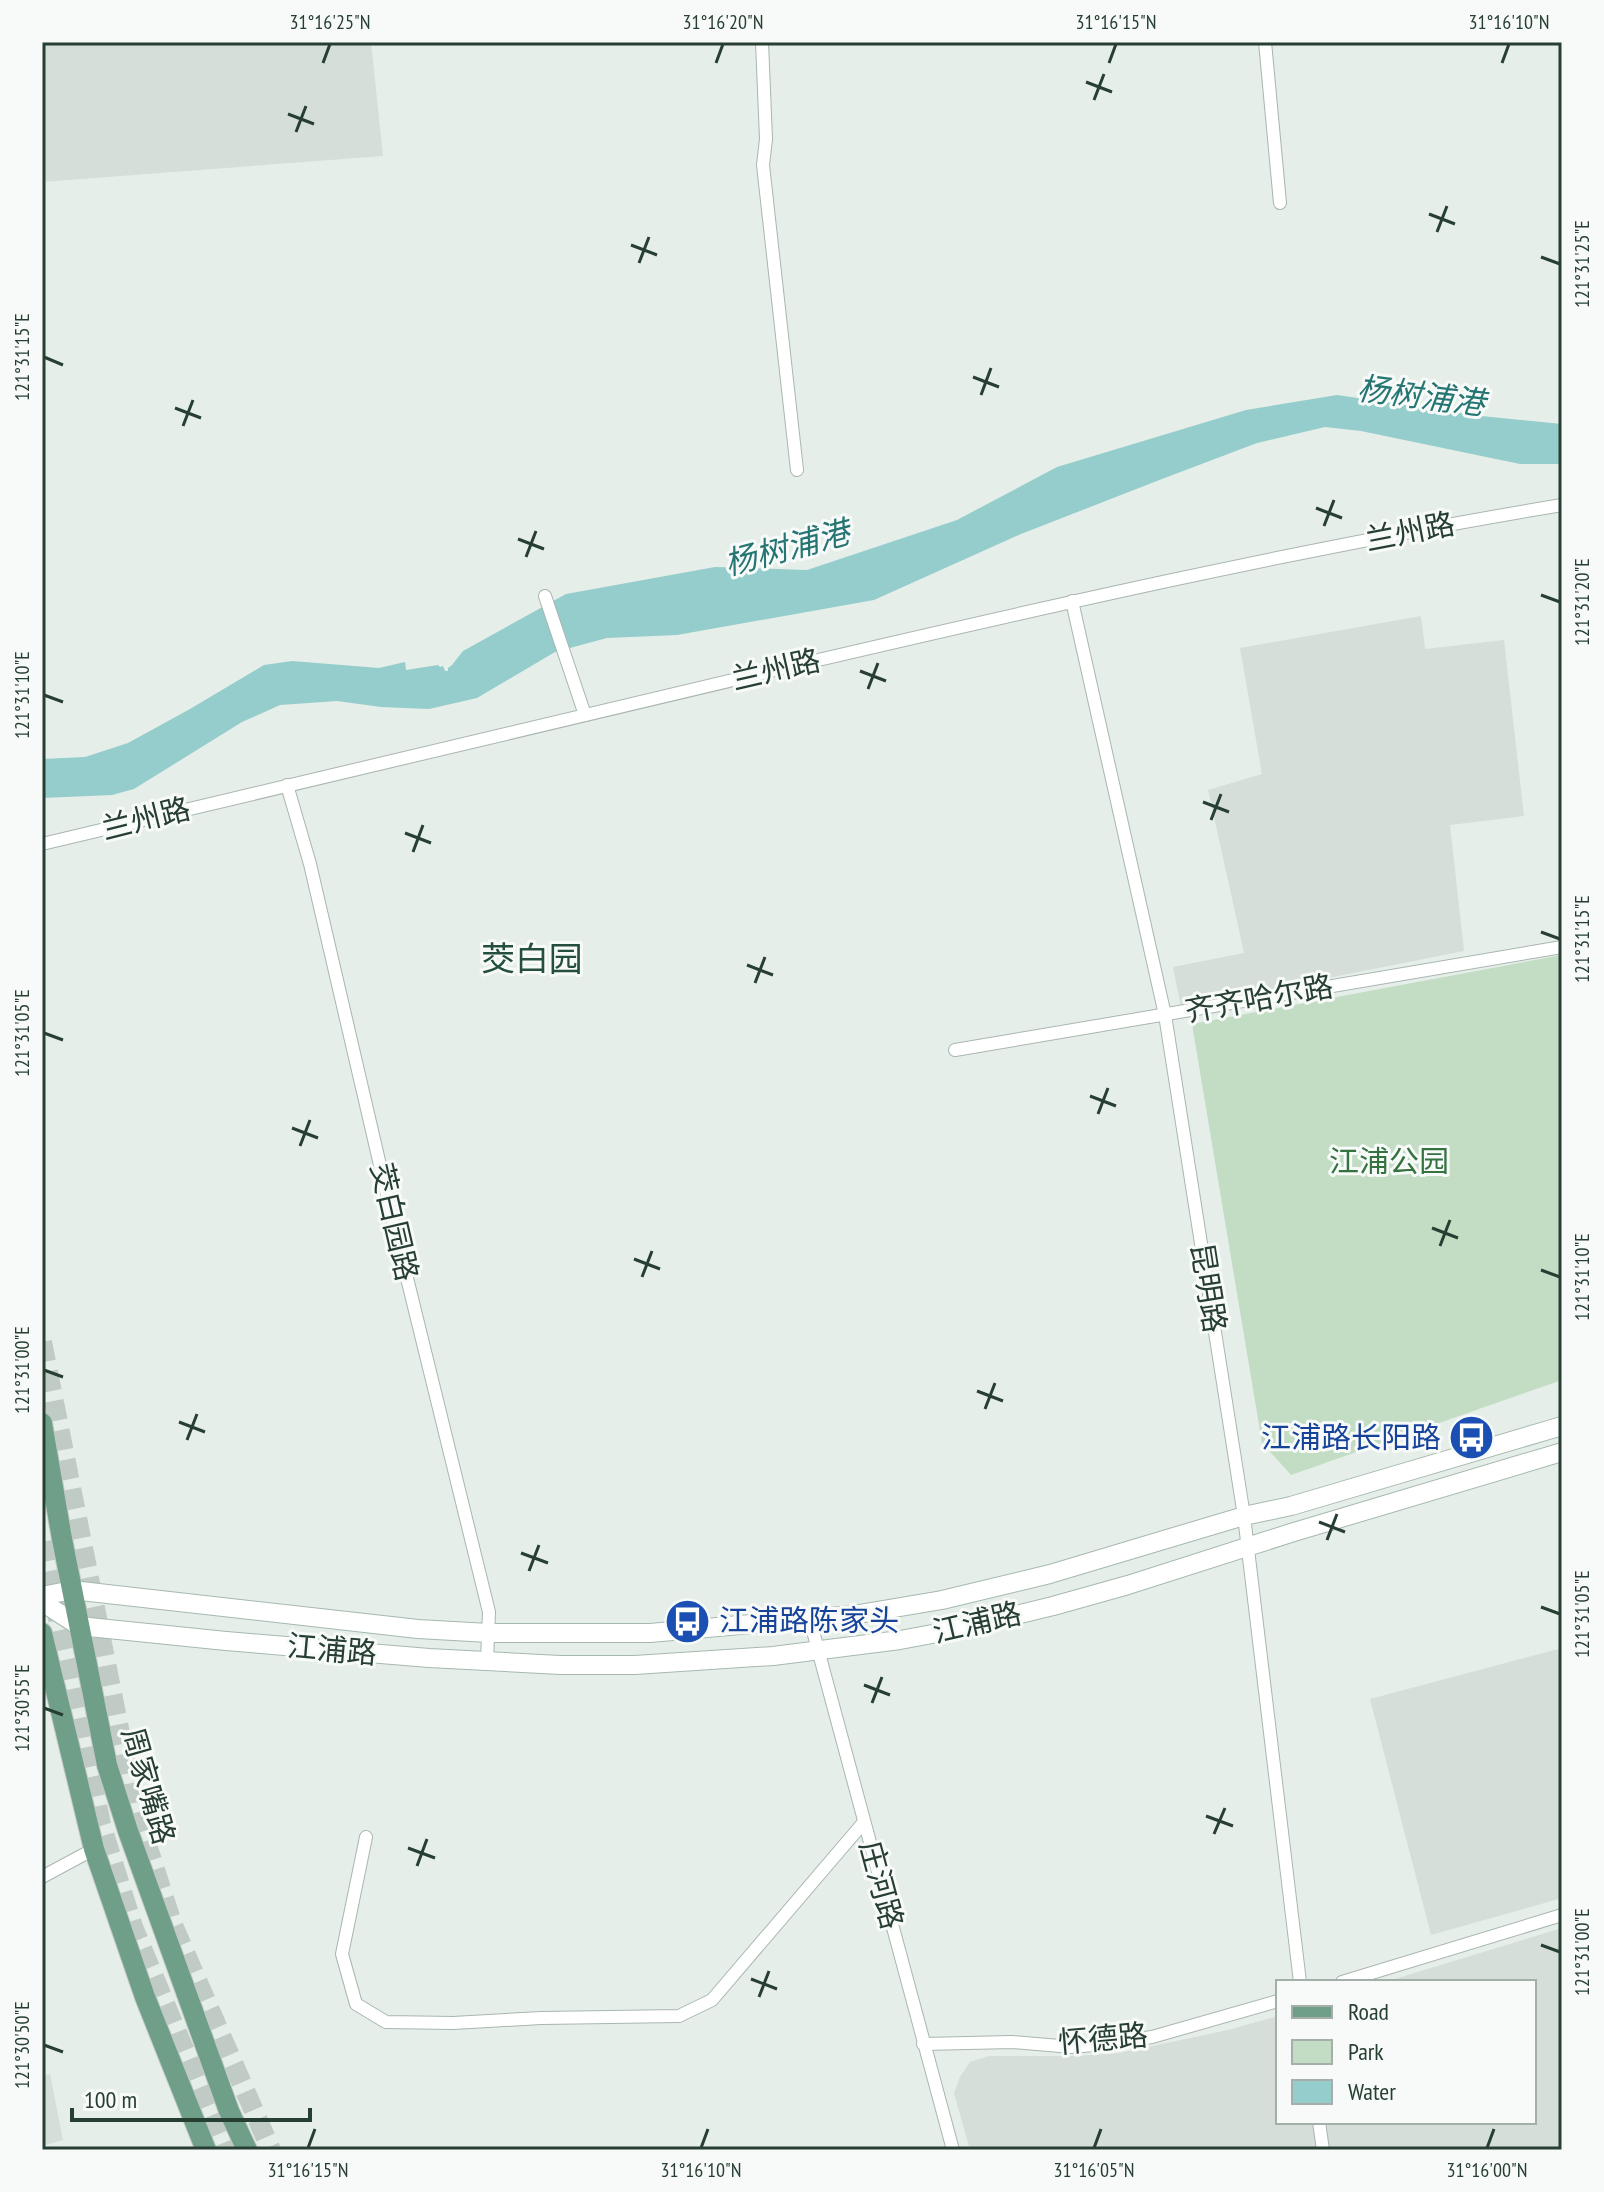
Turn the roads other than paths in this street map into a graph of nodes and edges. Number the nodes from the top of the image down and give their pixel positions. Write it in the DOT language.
graph roads {
  1 [pos="762,42"];
  2 [pos="1265,42"];
  3 [pos="1280,203"];
  4 [pos="797,470"];
  5 [pos="1562,505"];
  6 [pos="545,596"];
  7 [pos="1072,601"];
  8 [pos="585,715"];
  9 [pos="287,785"];
  10 [pos="42,844"];
  11 [pos="1562,947"];
  12 [pos="1165,1015"];
  13 [pos="955,1050"];
  14 [pos="42,1423"];
  15 [pos="1562,1426"];
  16 [pos="1562,1452"];
  17 [pos="1244,1516"];
  18 [pos="1246,1547"];
  19 [pos="72,1590"];
  20 [pos="42,1599"];
  21 [pos="810,1620"];
  22 [pos="79,1626"];
  23 [pos="42,1633"];
  24 [pos="489,1633"];
  25 [pos="818,1652"];
  26 [pos="487,1661"];
  27 [pos="864,1822"];
  28 [pos="366,1837"];
  29 [pos="94,1849"];
  30 [pos="42,1877"];
  31 [pos="1562,1915"];
  32 [pos="1300,1980"];
  33 [pos="1349,1980"];
  34 [pos="1276,2002"];
  35 [pos="923,2044"];
  36 [pos="1319,2124"];
  37 [pos="206,2150"];
  38 [pos="247,2150"];
  39 [pos="953,2150"];
  40 [pos="1323,2150"];
  1 -- 4 [label="street"];
  2 -- 3 [label="street"];
  5 -- 7 [label="street, 兰州路"];
  6 -- 8 [label="street"];
  7 -- 8 [label="street, 兰州路"];
  7 -- 12 [label="street, 昆明路"];
  8 -- 9 [label="street, 兰州路"];
  9 -- 10 [label="street, 兰州路"];
  9 -- 24 [label="street, 茭白园路"];
  11 -- 12 [label="street, 齐齐哈尔路"];
  12 -- 13 [label="street, 齐齐哈尔路"];
  12 -- 17 [label="street, 昆明路"];
  14 -- 19 [label="main road, 周家嘴路"];
  15 -- 17 [label="main road, 江浦路"];
  16 -- 18 [label="main road, 江浦路"];
  17 -- 18 [label="street, 昆明路"];
  17 -- 21 [label="main road, 江浦路"];
  18 -- 25 [label="main road, 江浦路"];
  18 -- 32 [label="street, 昆明路"];
  19 -- 20 [label="main road, 江浦路"];
  19 -- 22 [label="main road, 周家嘴路"];
  19 -- 24 [label="main road, 江浦路"];
  20 -- 22 [label="main road, 江浦路"];
  21 -- 24 [label="main road, 江浦路"];
  21 -- 25 [label="street, 庄河路"];
  22 -- 26 [label="main road, 江浦路"];
  22 -- 38 [label="main road, 周家嘴路"];
  23 -- 29 [label="main road"];
  24 -- 26 [label="street, 茭白园路"];
  25 -- 26 [label="main road, 江浦路"];
  25 -- 27 [label="street, 庄河路"];
  27 -- 28 [label="street"];
  27 -- 35 [label="street, 庄河路"];
  29 -- 30 [label="street"];
  29 -- 37 [label="main road"];
  31 -- 33 [label="street"];
  34 -- 35 [label="street, 怀德路"];
  35 -- 39 [label="street, 庄河路"];
  36 -- 40 [label="street"];
}
